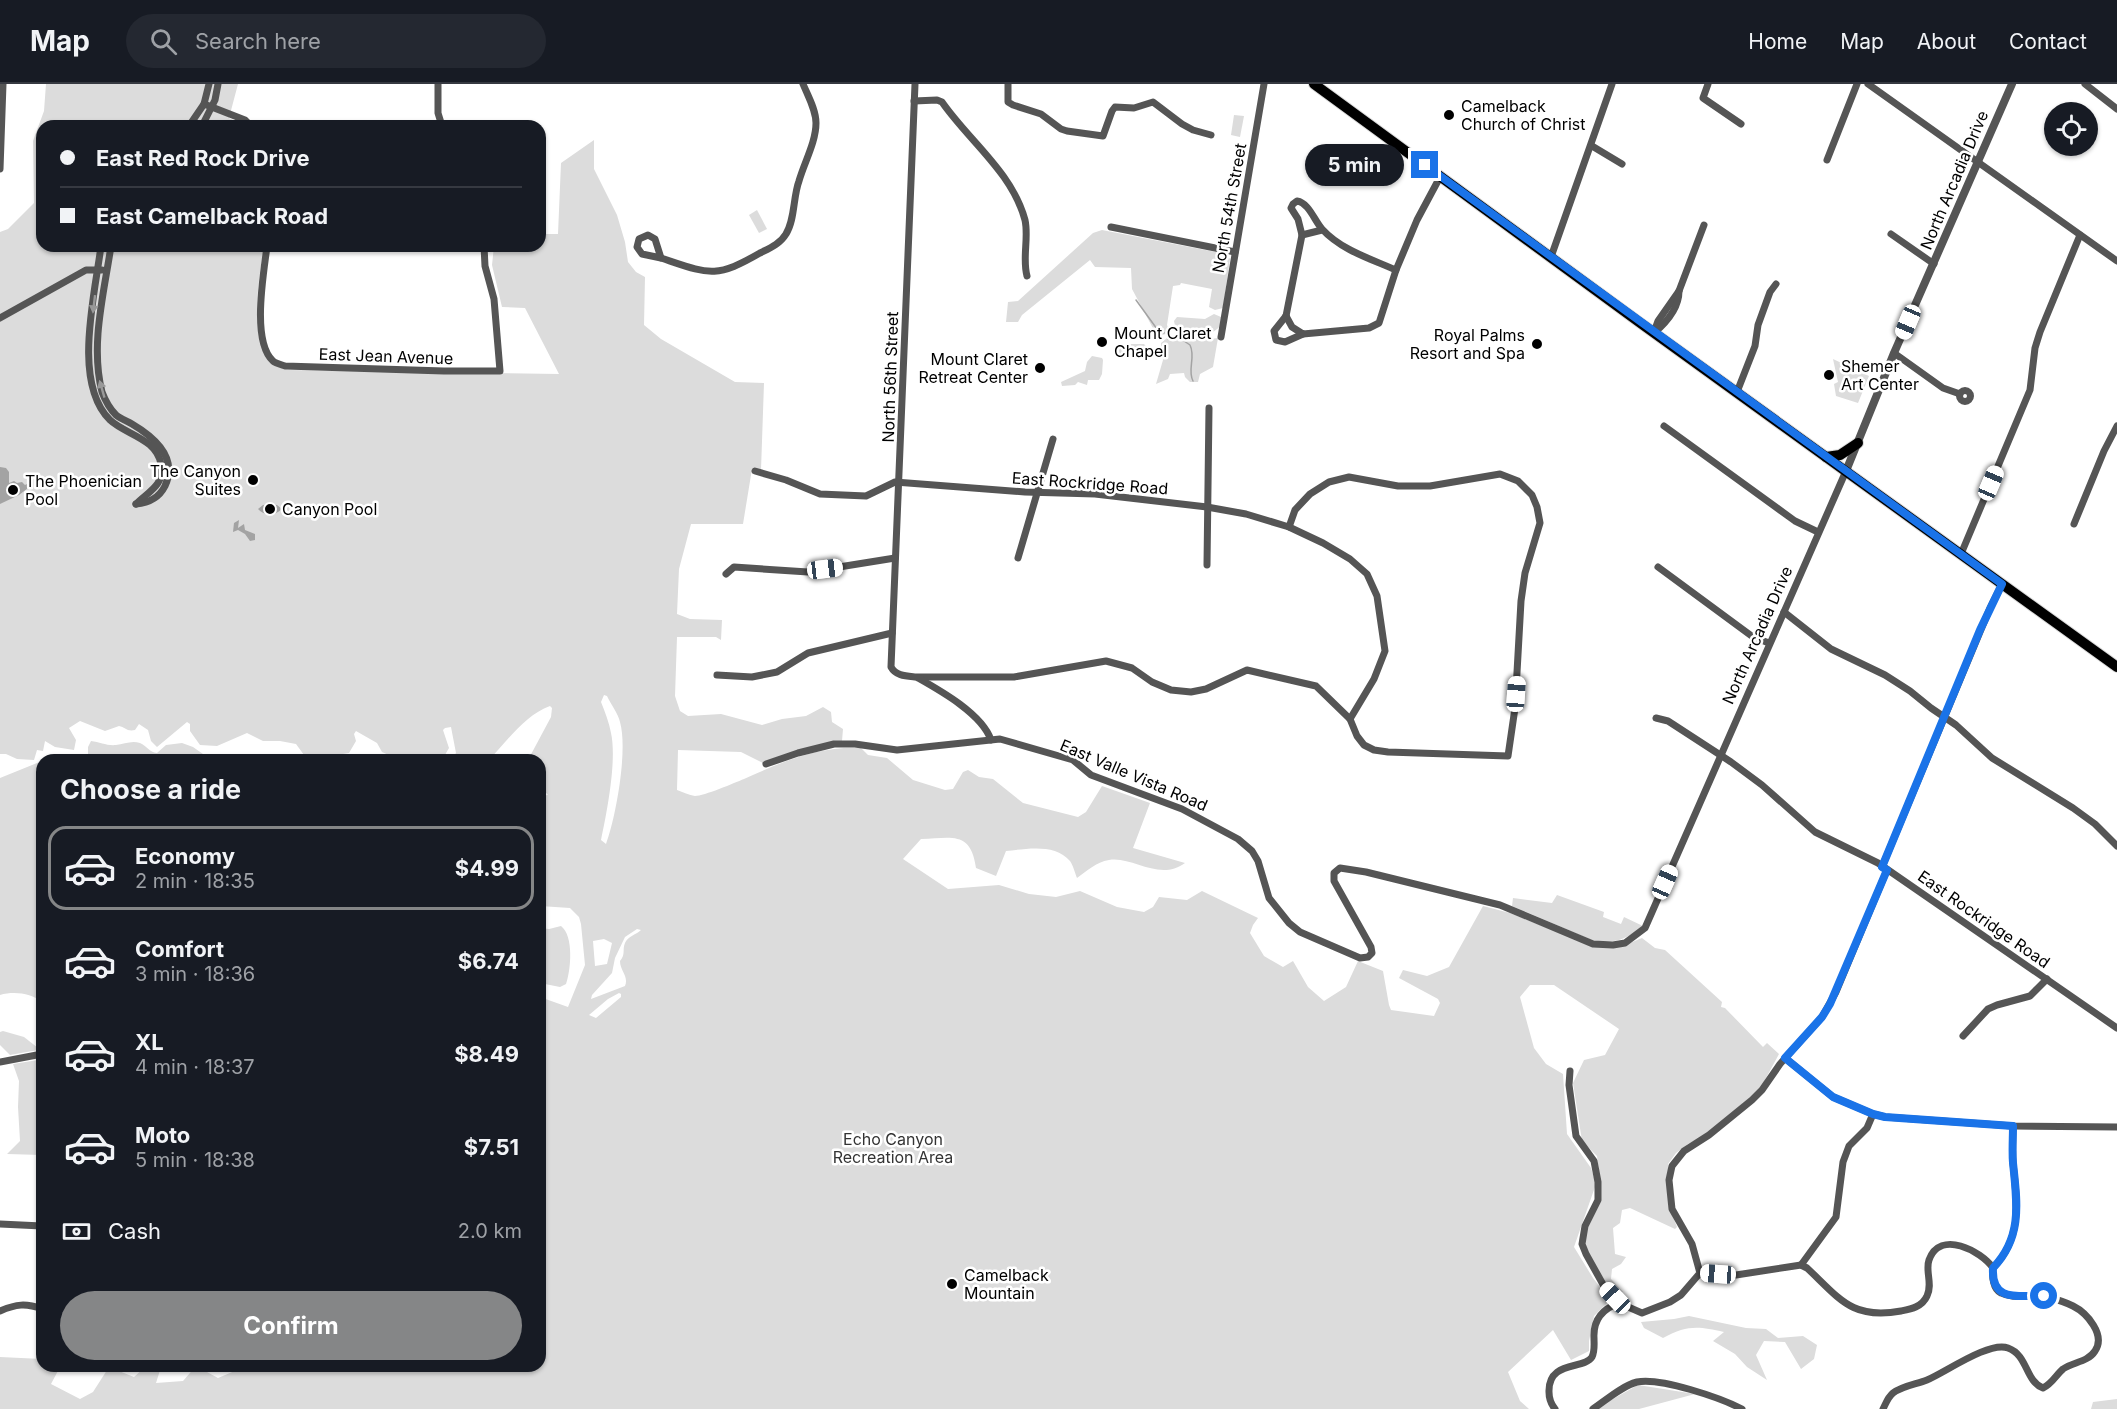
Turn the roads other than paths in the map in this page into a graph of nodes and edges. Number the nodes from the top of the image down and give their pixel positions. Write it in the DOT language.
graph roads {
  1 [pos="3,84"];
  2 [pos="209,84"];
  3 [pos="218,84"];
  4 [pos="438,84"];
  5 [pos="803,84"];
  6 [pos="915,84"];
  7 [pos="1008,84"];
  8 [pos="1263,84"];
  9 [pos="1314,84"];
  10 [pos="1612,84"];
  11 [pos="1708,84"];
  12 [pos="1857,84"];
  13 [pos="1868,84"];
  14 [pos="2012,84"];
  15 [pos="2085,84"];
  16 [pos="914,101"];
  17 [pos="204,104"];
  18 [pos="212,107"];
  19 [pos="2117,109"];
  20 [pos="193,120"];
  21 [pos="205,120"];
  22 [pos="246,120"];
  23 [pos="440,120"];
  24 [pos="1741,124"];
  25 [pos="1211,135"];
  26 [pos="1592,146"];
  27 [pos="1827,160"];
  28 [pos="1978,163"];
  29 [pos="1622,164"];
  30 [pos="0,168"];
  31 [pos="1440,177"];
  32 [pos="1704,225"];
  33 [pos="1111,227"];
  34 [pos="1322,230"];
  35 [pos="1892,234"];
  36 [pos="1302,235"];
  37 [pos="2080,235"];
  38 [pos="100,252"];
  39 [pos="110,252"];
  40 [pos="266,252"];
  41 [pos="484,252"];
  42 [pos="1235,252"];
  43 [pos="1551,257"];
  44 [pos="661,258"];
  45 [pos="2117,261"];
  46 [pos="1934,264"];
  47 [pos="99,269"];
  48 [pos="107,270"];
  49 [pos="1396,270"];
  50 [pos="1027,276"];
  51 [pos="1776,284"];
  52 [pos="1286,316"];
  53 [pos="0,318"];
  54 [pos="1654,333"];
  55 [pos="1303,334"];
  56 [pos="1221,337"];
  57 [pos="1894,354"];
  58 [pos="1737,392"];
  59 [pos="1960,394"];
  60 [pos="1209,408"];
  61 [pos="1664,426"];
  62 [pos="2117,426"];
  63 [pos="1053,439"];
  64 [pos="1858,443"];
  65 [pos="1826,457"];
  66 [pos="755,471"];
  67 [pos="1846,471"];
  68 [pos="900,482"];
  69 [pos="1038,492"];
  70 [pos="1207,507"];
  71 [pos="2074,524"];
  72 [pos="1289,527"];
  73 [pos="1818,532"];
  74 [pos="1961,554"];
  75 [pos="895,558"];
  76 [pos="1018,558"];
  77 [pos="1207,565"];
  78 [pos="1658,567"];
  79 [pos="726,574"];
  80 [pos="2002,584"];
  81 [pos="1784,612"];
  82 [pos="892,633"];
  83 [pos="1769,644"];
  84 [pos="2117,667"];
  85 [pos="717,675"];
  86 [pos="916,677"];
  87 [pos="1944,716"];
  88 [pos="1656,718"];
  89 [pos="1350,719"];
  90 [pos="991,740"];
  91 [pos="1721,755"];
  92 [pos="766,764"];
  93 [pos="2117,846"];
  94 [pos="1884,869"];
  95 [pos="1645,928"];
  96 [pos="2047,979"];
  97 [pos="2117,1028"];
  98 [pos="1963,1036"];
  99 [pos="36,1055"];
  100 [pos="1785,1058"];
  101 [pos="0,1062"];
  102 [pos="1570,1071"];
  103 [pos="1873,1114"];
  104 [pos="2013,1126"];
  105 [pos="2117,1128"];
  106 [pos="0,1224"];
  107 [pos="36,1226"];
  108 [pos="1801,1265"];
  109 [pos="1993,1268"];
  110 [pos="1700,1273"];
  111 [pos="1619,1304"];
  112 [pos="36,1306"];
  113 [pos="0,1311"];
  114 [pos="1555,1409"];
  115 [pos="1593,1409"];
  116 [pos="1742,1409"];
  117 [pos="1883,1409"];
  1 -- 30 [label="street"];
  2 -- 17 [label="street"];
  3 -- 18 [label="street"];
  4 -- 23 [label="street"];
  5 -- 44 [label="street"];
  6 -- 16 [label="street, North 56th Street"];
  7 -- 25 [label="street"];
  8 -- 42 [label="street, North 54th Street"];
  9 -- 31 [label="main road"];
  10 -- 26 [label="street"];
  11 -- 24 [label="street"];
  12 -- 27 [label="street"];
  13 -- 28 [label="street"];
  14 -- 28 [label="street, North Arcadia Drive"];
  15 -- 19 [label="street"];
  16 -- 50 [label="street"];
  16 -- 68 [label="street, North 56th Street"];
  17 -- 18 [label="street"];
  17 -- 20 [label="street"];
  18 -- 21 [label="street"];
  18 -- 22 [label="street"];
  26 -- 29 [label="street"];
  26 -- 43 [label="street"];
  28 -- 37 [label="street"];
  28 -- 46 [label="street, North Arcadia Drive"];
  31 -- 43 [label="main road"];
  31 -- 49 [label="street"];
  32 -- 54 [label="street"];
  33 -- 42 [label="street"];
  34 -- 36 [label="street"];
  34 -- 36 [label="street"];
  34 -- 49 [label="street"];
  35 -- 46 [label="street"];
  36 -- 52 [label="street"];
  37 -- 45 [label="street"];
  37 -- 74 [label="street"];
  38 -- 47 [label="street"];
  39 -- 48 [label="street"];
  40 -- 41 [label="street, East Jean Avenue"];
  42 -- 56 [label="street, North 54th Street"];
  43 -- 54 [label="main road"];
  46 -- 57 [label="street, North Arcadia Drive"];
  47 -- 48 [label="street"];
  47 -- 48 [label="street, one-way"];
  47 -- 53 [label="street"];
  49 -- 55 [label="street"];
  51 -- 58 [label="street"];
  52 -- 55 [label="street"];
  52 -- 55 [label="street"];
  54 -- 58 [label="main road"];
  57 -- 59 [label="street"];
  57 -- 64 [label="street, North Arcadia Drive"];
  58 -- 65 [label="main road"];
  60 -- 70 [label="street"];
  61 -- 73 [label="street"];
  62 -- 71 [label="street"];
  63 -- 69 [label="street"];
  64 -- 65 [label="main road"];
  64 -- 67 [label="street, North Arcadia Drive"];
  65 -- 67 [label="main road"];
  66 -- 68 [label="street, East Rockridge Road"];
  67 -- 73 [label="street, North Arcadia Drive"];
  67 -- 74 [label="main road"];
  68 -- 69 [label="street, East Rockridge Road"];
  68 -- 75 [label="street, North 56th Street"];
  69 -- 70 [label="street, East Rockridge Road"];
  69 -- 76 [label="street"];
  70 -- 72 [label="street, East Rockridge Road"];
  70 -- 77 [label="street"];
  72 -- 89 [label="street, East Rockridge Road"];
  72 -- 89 [label="street"];
  73 -- 81 [label="street, North Arcadia Drive"];
  74 -- 80 [label="main road"];
  75 -- 79 [label="street"];
  75 -- 82 [label="street, North 56th Street"];
  78 -- 83 [label="street"];
  80 -- 84 [label="main road"];
  80 -- 87 [label="street"];
  81 -- 83 [label="street, North Arcadia Drive"];
  81 -- 87 [label="street"];
  82 -- 85 [label="street"];
  82 -- 86 [label="street, North 56th Street"];
  83 -- 91 [label="street, North Arcadia Drive"];
  86 -- 89 [label="street"];
  86 -- 90 [label="street"];
  87 -- 93 [label="street"];
  87 -- 94 [label="street"];
  88 -- 91 [label="street, East Rockridge Road"];
  90 -- 92 [label="street, East Valle Vista Road"];
  90 -- 95 [label="street, East Valle Vista Road"];
  91 -- 94 [label="street, East Rockridge Road"];
  91 -- 95 [label="street, North Arcadia Drive"];
  94 -- 96 [label="street, East Rockridge Road"];
  94 -- 100 [label="street"];
  96 -- 97 [label="street, East Rockridge Road"];
  96 -- 98 [label="street"];
  99 -- 101 [label="street"];
  100 -- 103 [label="street"];
  100 -- 110 [label="street"];
  102 -- 111 [label="street"];
  103 -- 104 [label="street"];
  103 -- 108 [label="street"];
  104 -- 105 [label="street"];
  104 -- 109 [label="street"];
  106 -- 107 [label="street"];
  108 -- 109 [label="street"];
  108 -- 110 [label="street"];
  109 -- 117 [label="street"];
  110 -- 111 [label="street"];
  111 -- 114 [label="street"];
  112 -- 113 [label="street"];
  115 -- 116 [label="street"];
}
